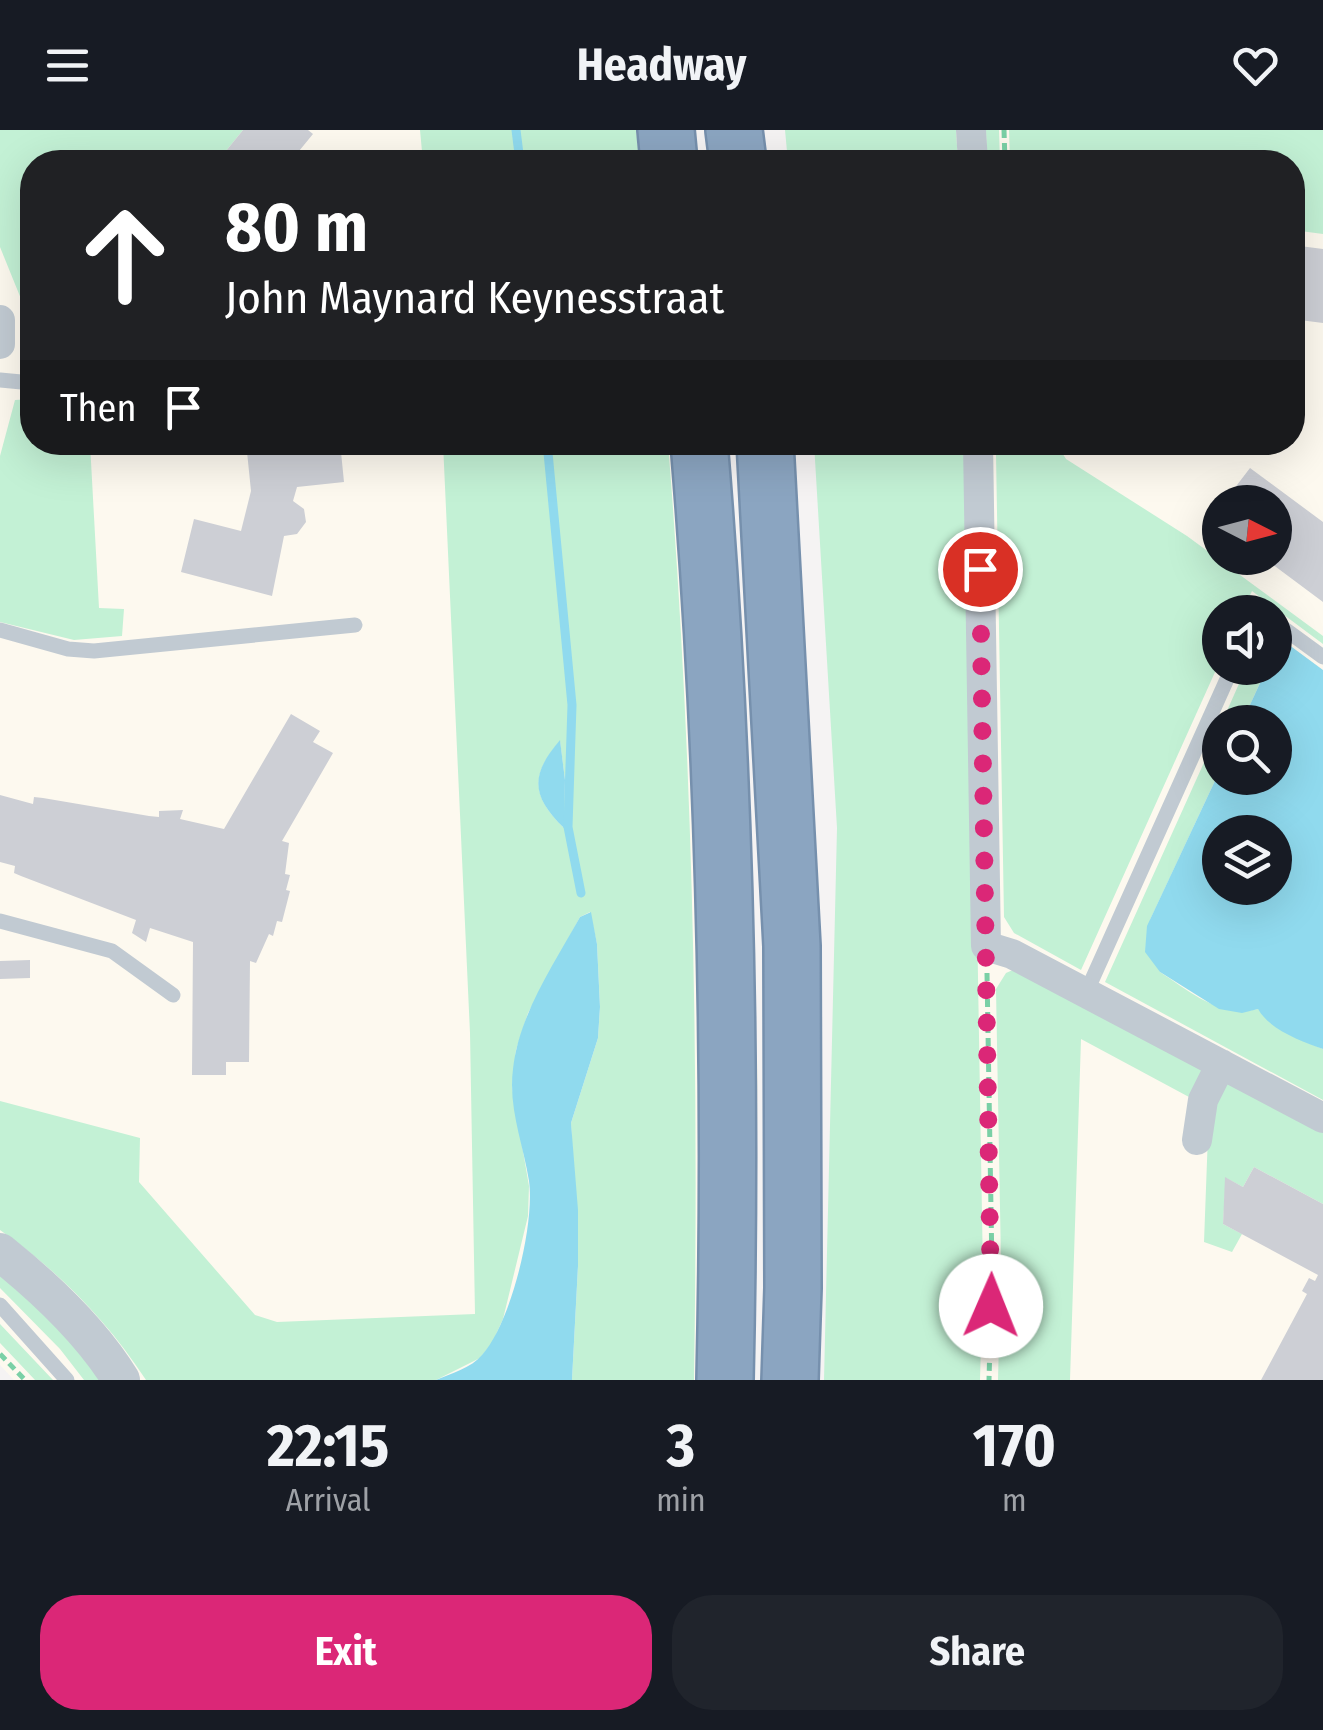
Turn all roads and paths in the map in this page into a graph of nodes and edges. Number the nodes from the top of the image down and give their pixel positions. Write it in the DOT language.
graph roads {
  1 [pos="0,320"];
  2 [pos="0,344"];
  3 [pos="699,455"];
  4 [pos="766,455"];
  5 [pos="978,455"];
  6 [pos="356,625"];
  7 [pos="0,630"];
  8 [pos="1292,634"];
  9 [pos="1323,657"];
  10 [pos="1224,685"];
  11 [pos="0,921"];
  12 [pos="986,946"];
  13 [pos="1086,993"];
  14 [pos="174,995"];
  15 [pos="1221,1064"];
  16 [pos="1323,1118"];
  17 [pos="1197,1140"];
  18 [pos="0,1252"];
  19 [pos="0,1305"];
  20 [pos="0,1354"];
  21 [pos="25,1380"];
  22 [pos="67,1380"];
  23 [pos="121,1380"];
  24 [pos="725,1380"];
  25 [pos="790,1380"];
  26 [pos="989,1380"];
  1 -- 2 [label="street"];
  3 -- 24 [label="highway"];
  4 -- 25 [label="highway"];
  5 -- 12 [label="street"];
  6 -- 7 [label="lane"];
  8 -- 9 [label="lane"];
  10 -- 13 [label="lane"];
  11 -- 14 [label="lane"];
  12 -- 13 [label="street"];
  12 -- 26 [label="path"];
  13 -- 15 [label="street"];
  15 -- 16 [label="street"];
  15 -- 17 [label="street"];
  18 -- 23 [label="street"];
  19 -- 22 [label="lane"];
  20 -- 21 [label="path"];
}
